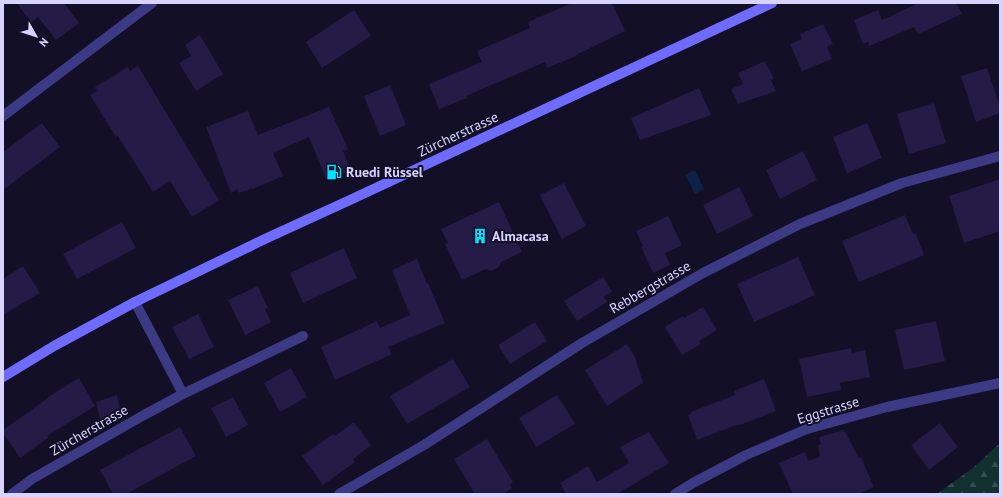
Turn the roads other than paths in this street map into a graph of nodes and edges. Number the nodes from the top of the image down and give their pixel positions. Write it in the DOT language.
graph roads {
  1 [pos="152,3"];
  2 [pos="772,3"];
  3 [pos="3,116"];
  4 [pos="1000,156"];
  5 [pos="135,302"];
  6 [pos="303,336"];
  7 [pos="3,377"];
  8 [pos="1000,383"];
  9 [pos="183,394"];
  10 [pos="12,494"];
  11 [pos="339,494"];
  12 [pos="674,494"];
  1 -- 3 [label="street"];
  2 -- 5 [label="main road, Zürcherstrasse"];
  4 -- 11 [label="street, Rebbergstrasse"];
  5 -- 7 [label="main road, Zürcherstrasse"];
  5 -- 9 [label="street"];
  6 -- 9 [label="street, Zürcherstrasse"];
  8 -- 12 [label="street, Eggstrasse"];
  9 -- 10 [label="street, Zürcherstrasse"];
}
